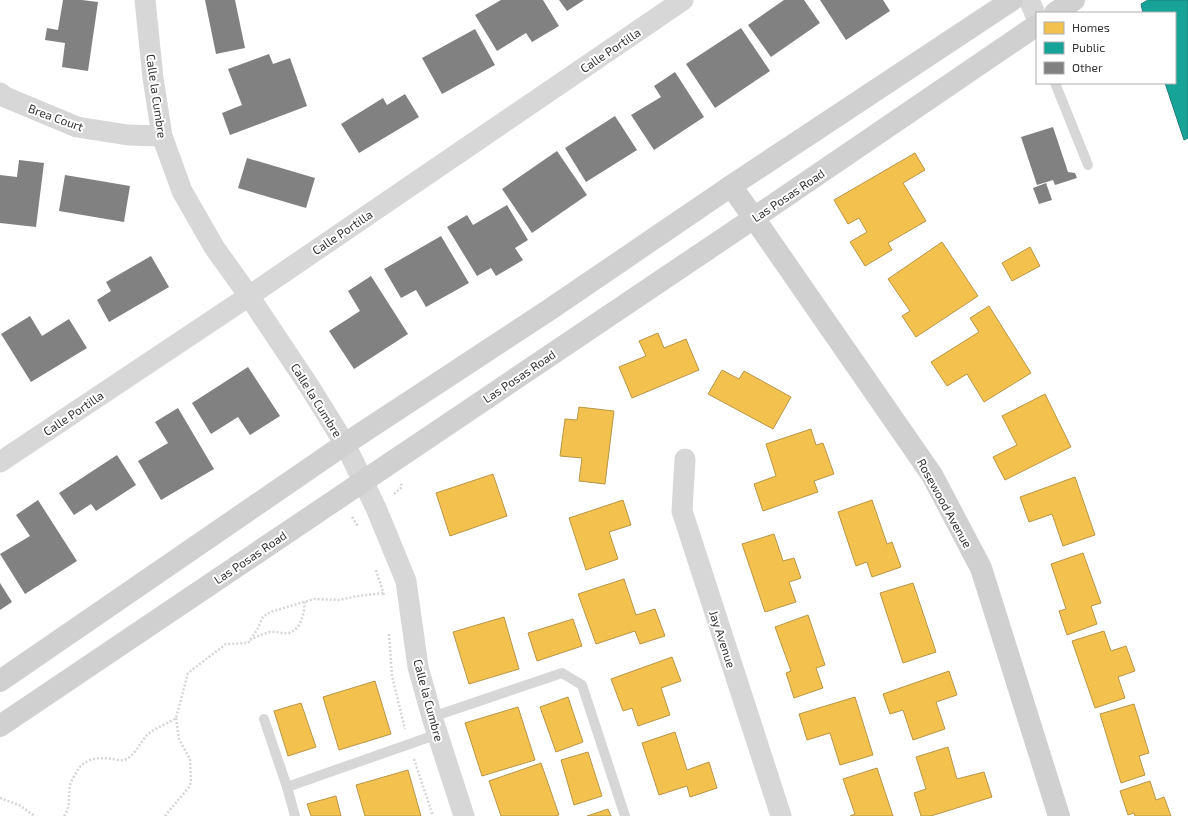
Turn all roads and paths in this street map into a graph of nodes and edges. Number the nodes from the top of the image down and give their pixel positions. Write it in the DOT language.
graph roads {
  1 [pos="145,0"];
  2 [pos="683,0"];
  3 [pos="1012,0"];
  4 [pos="1029,0"];
  5 [pos="1074,0"];
  6 [pos="1056,12"];
  7 [pos="1036,16"];
  8 [pos="1036,26"];
  9 [pos="1055,84"];
  10 [pos="0,93"];
  11 [pos="162,136"];
  12 [pos="1088,165"];
  13 [pos="731,186"];
  14 [pos="754,218"];
  15 [pos="249,296"];
  16 [pos="345,444"];
  17 [pos="685,459"];
  18 [pos="0,462"];
  19 [pos="363,481"];
  20 [pos="383,593"];
  21 [pos="305,601"];
  22 [pos="249,640"];
  23 [pos="0,681"];
  24 [pos="176,718"];
  25 [pos="264,719"];
  26 [pos="435,725"];
  27 [pos="0,726"];
  28 [pos="287,787"];
  29 [pos="0,798"];
  30 [pos="35,816"];
  31 [pos="64,816"];
  32 [pos="165,816"];
  33 [pos="295,816"];
  34 [pos="464,816"];
  35 [pos="625,816"];
  36 [pos="781,816"];
  37 [pos="1059,816"];
  1 -- 11 [label="street, Calle la Cumbre"];
  2 -- 15 [label="street, Calle Portilla"];
  3 -- 13 [label="main road"];
  4 -- 7 [label="street"];
  5 -- 6 [label="main road"];
  8 -- 14 [label="main road, Las Posas Road"];
  9 -- 12 [label="lane"];
  10 -- 11 [label="street, Brea Court"];
  11 -- 15 [label="street, Calle la Cumbre"];
  13 -- 14 [label="main road, Rosewood Avenue"];
  13 -- 16 [label="main road"];
  14 -- 19 [label="main road, Las Posas Road"];
  14 -- 37 [label="main road, Rosewood Avenue"];
  15 -- 16 [label="street, Calle la Cumbre"];
  15 -- 18 [label="street, Calle Portilla"];
  16 -- 19 [label="street, Calle la Cumbre"];
  16 -- 23 [label="main road"];
  17 -- 36 [label="street, Jay Avenue"];
  19 -- 26 [label="street, Calle la Cumbre"];
  19 -- 27 [label="main road, Las Posas Road"];
  20 -- 21 [label="path"];
  21 -- 22 [label="path"];
  21 -- 22 [label="path"];
  22 -- 24 [label="path"];
  24 -- 31 [label="path"];
  24 -- 32 [label="path"];
  25 -- 28 [label="lane"];
  26 -- 28 [label="lane"];
  26 -- 34 [label="street, Calle la Cumbre"];
  26 -- 35 [label="lane"];
  28 -- 33 [label="lane"];
  29 -- 30 [label="path"];
}
